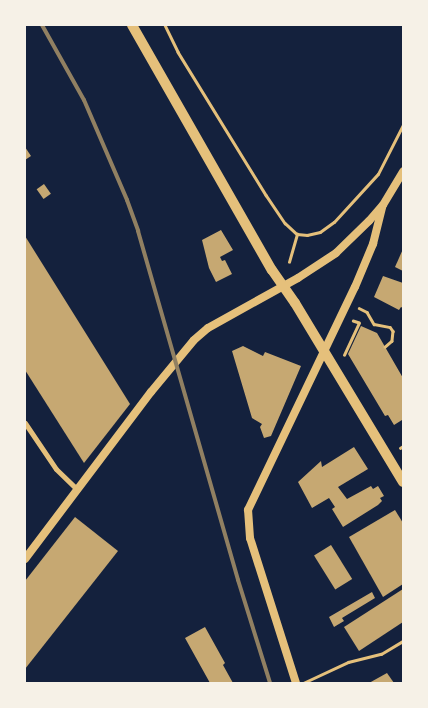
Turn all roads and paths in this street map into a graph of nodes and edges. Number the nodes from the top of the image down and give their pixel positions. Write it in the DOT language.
graph roads {
  1 [pos="132,25"];
  2 [pos="165,25"];
  3 [pos="403,125"];
  4 [pos="403,172"];
  5 [pos="383,205"];
  6 [pos="297,234"];
  7 [pos="288,262"];
  8 [pos="283,286"];
  9 [pos="360,308"];
  10 [pos="353,320"];
  11 [pos="385,347"];
  12 [pos="324,351"];
  13 [pos="344,355"];
  14 [pos="25,423"];
  15 [pos="403,482"];
  16 [pos="78,490"];
  17 [pos="25,559"];
  18 [pos="403,640"];
  19 [pos="296,683"];
  20 [pos="303,683"];
  1 -- 8 [label="main road"];
  2 -- 6 [label="path"];
  3 -- 6 [label="path"];
  4 -- 5 [label="street"];
  5 -- 8 [label="street"];
  5 -- 12 [label="street"];
  6 -- 7 [label="path"];
  8 -- 12 [label="main road"];
  8 -- 16 [label="street"];
  9 -- 11 [label="path"];
  10 -- 13 [label="path"];
  12 -- 15 [label="main road"];
  12 -- 19 [label="street"];
  14 -- 16 [label="street"];
  16 -- 17 [label="street"];
  18 -- 20 [label="lane"];
}
